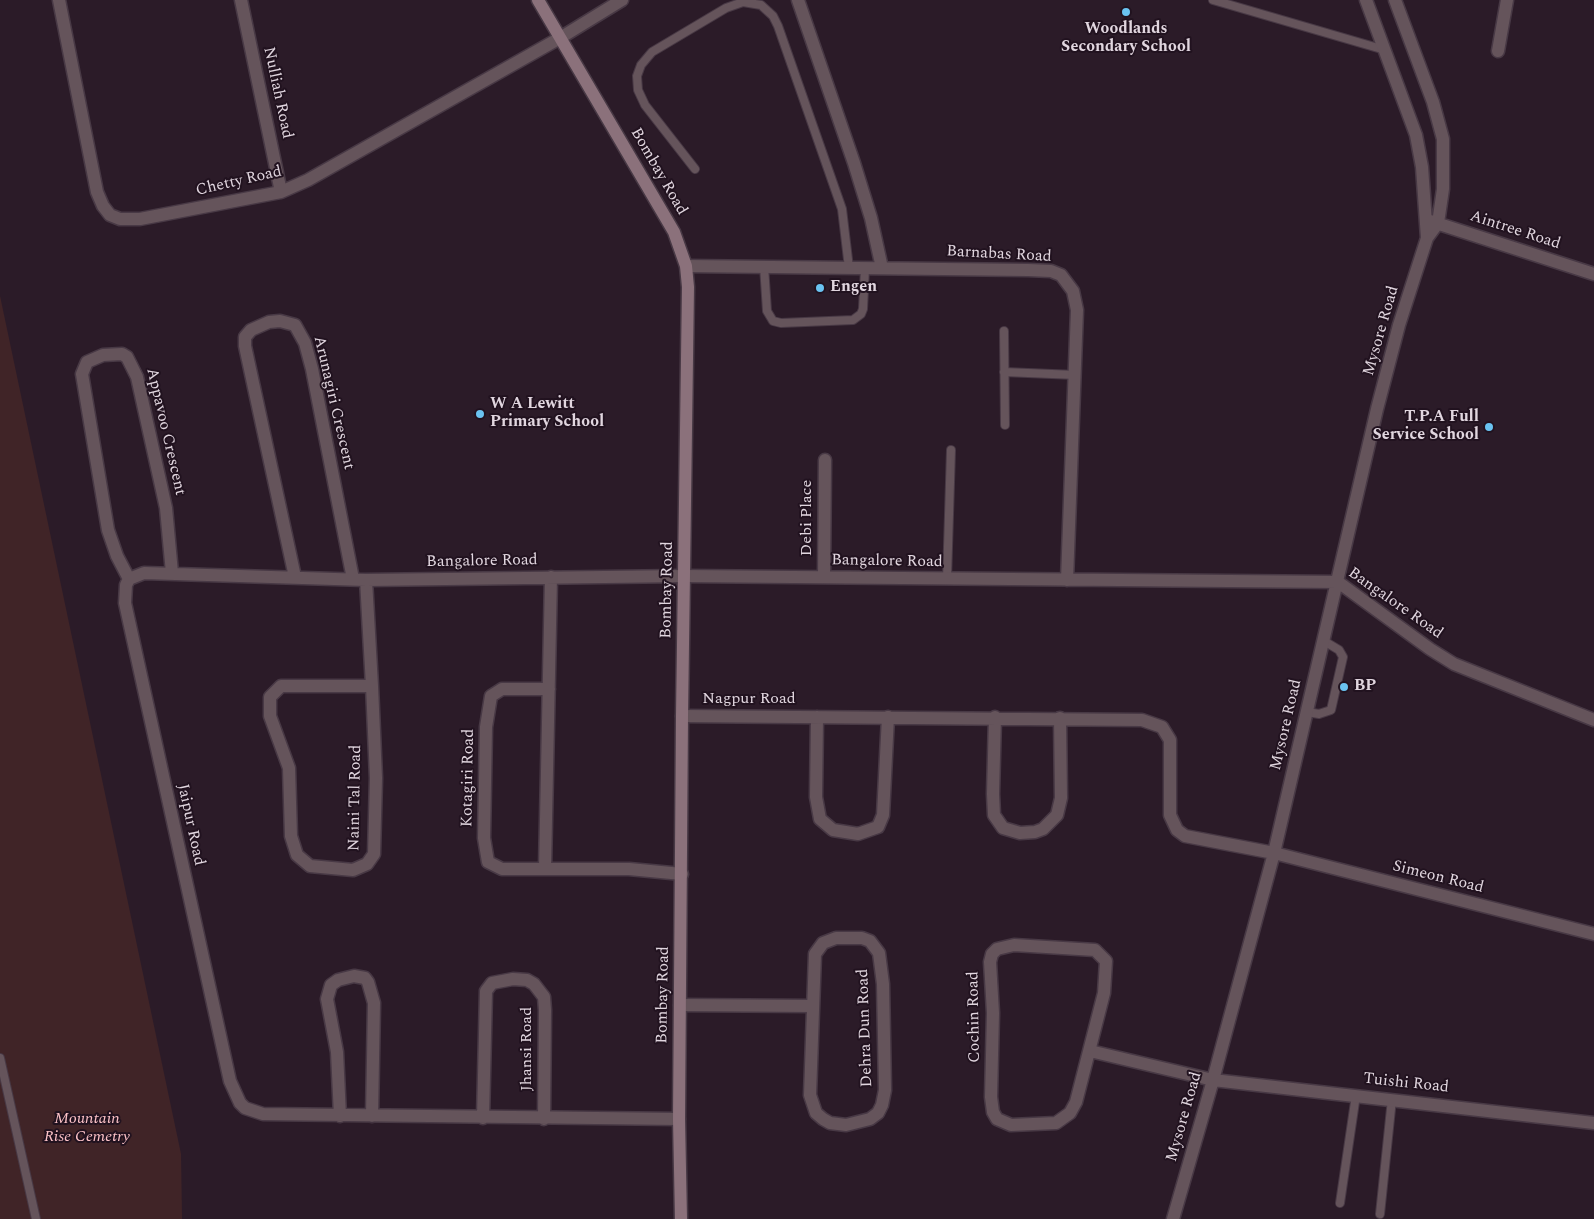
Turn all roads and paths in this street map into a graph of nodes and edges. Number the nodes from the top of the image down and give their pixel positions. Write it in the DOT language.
graph roads {
  1 [pos="59,0"];
  2 [pos="241,0"];
  3 [pos="538,0"];
  4 [pos="622,0"];
  5 [pos="798,0"];
  6 [pos="1213,0"];
  7 [pos="1366,0"];
  8 [pos="1395,0"];
  9 [pos="1507,0"];
  10 [pos="560,38"];
  11 [pos="1385,50"];
  12 [pos="1498,51"];
  13 [pos="695,168"];
  14 [pos="280,192"];
  15 [pos="1425,220"];
  16 [pos="1438,223"];
  17 [pos="1427,238"];
  18 [pos="686,266"];
  19 [pos="764,266"];
  20 [pos="849,268"];
  21 [pos="865,268"];
  22 [pos="882,268"];
  23 [pos="1594,274"];
  24 [pos="1004,332"];
  25 [pos="1004,372"];
  26 [pos="1076,376"];
  27 [pos="1005,425"];
  28 [pos="951,450"];
  29 [pos="825,460"];
  30 [pos="172,573"];
  31 [pos="684,576"];
  32 [pos="295,577"];
  33 [pos="824,577"];
  34 [pos="129,578"];
  35 [pos="551,578"];
  36 [pos="947,579"];
  37 [pos="360,580"];
  38 [pos="1067,580"];
  39 [pos="1338,582"];
  40 [pos="1324,641"];
  41 [pos="372,686"];
  42 [pos="548,689"];
  43 [pos="1307,712"];
  44 [pos="682,716"];
  45 [pos="817,717"];
  46 [pos="888,717"];
  47 [pos="995,717"];
  48 [pos="1060,718"];
  49 [pos="1594,720"];
  50 [pos="1274,853"];
  51 [pos="545,868"];
  52 [pos="682,874"];
  53 [pos="1594,934"];
  54 [pos="680,1005"];
  55 [pos="812,1006"];
  56 [pos="1090,1051"];
  57 [pos="0,1058"];
  58 [pos="1213,1080"];
  59 [pos="1356,1095"];
  60 [pos="1392,1099"];
  61 [pos="340,1116"];
  62 [pos="372,1116"];
  63 [pos="483,1118"];
  64 [pos="544,1119"];
  65 [pos="679,1119"];
  66 [pos="1594,1123"];
  67 [pos="1340,1203"];
  68 [pos="1380,1214"];
  69 [pos="36,1219"];
  70 [pos="681,1219"];
  71 [pos="1173,1219"];
  1 -- 14 [label="street, Chetty Road"];
  2 -- 14 [label="street, Nulliah Road"];
  3 -- 10 [label="street, Bombay Road"];
  4 -- 10 [label="street, Chetty Road"];
  5 -- 22 [label="street"];
  6 -- 11 [label="lane"];
  7 -- 11 [label="street, Mysore Road"];
  8 -- 16 [label="street, Mysore Road"];
  9 -- 12 [label="street"];
  10 -- 14 [label="street, Chetty Road"];
  10 -- 18 [label="street, Bombay Road"];
  11 -- 15 [label="street, Mysore Road"];
  13 -- 20 [label="lane"];
  15 -- 16 [label="street, Aintree Road"];
  15 -- 17 [label="street, Mysore Road"];
  16 -- 17 [label="street, Mysore Road"];
  16 -- 23 [label="street, Aintree Road"];
  17 -- 39 [label="street, Mysore Road"];
  18 -- 19 [label="street, Barnabas Road"];
  18 -- 31 [label="street, Bombay Road"];
  19 -- 20 [label="street, Barnabas Road"];
  19 -- 21 [label="lane"];
  20 -- 21 [label="street, Barnabas Road"];
  21 -- 22 [label="street, Barnabas Road"];
  22 -- 26 [label="street, Barnabas Road"];
  24 -- 25 [label="lane"];
  25 -- 26 [label="lane"];
  25 -- 27 [label="lane"];
  26 -- 38 [label="street, Barnabas Road"];
  28 -- 36 [label="lane"];
  29 -- 33 [label="street, Debi Place"];
  30 -- 32 [label="street, Bangalore Road"];
  30 -- 34 [label="street, Bangalore Road"];
  30 -- 34 [label="street, Appavoo Crescent"];
  31 -- 33 [label="street, Bangalore Road"];
  31 -- 35 [label="street, Bangalore Road"];
  31 -- 44 [label="street, Bombay Road"];
  32 -- 37 [label="street, Bangalore Road"];
  32 -- 37 [label="street, Arunagiri Crescent"];
  33 -- 36 [label="street, Bangalore Road"];
  34 -- 61 [label="street, Jaipur Road"];
  35 -- 37 [label="street, Bangalore Road"];
  35 -- 42 [label="street"];
  36 -- 38 [label="street, Bangalore Road"];
  37 -- 41 [label="street, Naini Tal Road"];
  38 -- 39 [label="street, Bangalore Road"];
  39 -- 40 [label="street, Mysore Road"];
  39 -- 49 [label="street, Bangalore Road"];
  40 -- 43 [label="street, Mysore Road"];
  40 -- 43 [label="lane"];
  41 -- 41 [label="street, Naini Tal Road"];
  42 -- 51 [label="street"];
  42 -- 51 [label="street, Kotagiri Road"];
  43 -- 50 [label="street, Mysore Road"];
  44 -- 45 [label="street, Nagpur Road"];
  44 -- 52 [label="street, Bombay Road"];
  45 -- 46 [label="street, Nagpur Road"];
  45 -- 46 [label="street, Nagpur Road"];
  46 -- 47 [label="street, Nagpur Road"];
  47 -- 48 [label="street, Nagpur Road"];
  47 -- 48 [label="street"];
  48 -- 50 [label="street, Nagpur Road"];
  50 -- 53 [label="street, Simeon Road"];
  50 -- 58 [label="street, Mysore Road"];
  51 -- 52 [label="street, Kotagiri Road"];
  52 -- 54 [label="street, Bombay Road"];
  54 -- 55 [label="street"];
  54 -- 65 [label="street, Bombay Road"];
  55 -- 55 [label="street, Dehra Dun Road"];
  56 -- 56 [label="street, Cochin Road"];
  56 -- 58 [label="street"];
  57 -- 69 [label="lane"];
  58 -- 59 [label="street, Tuishi Road"];
  58 -- 71 [label="street, Mysore Road"];
  59 -- 60 [label="street, Tuishi Road"];
  59 -- 67 [label="lane"];
  60 -- 66 [label="street, Tuishi Road"];
  60 -- 68 [label="lane"];
  61 -- 62 [label="street"];
  61 -- 62 [label="street"];
  62 -- 63 [label="street"];
  63 -- 64 [label="street"];
  63 -- 64 [label="street, Jhansi Road"];
  64 -- 65 [label="street"];
  65 -- 70 [label="street, Bombay Road"];
}
